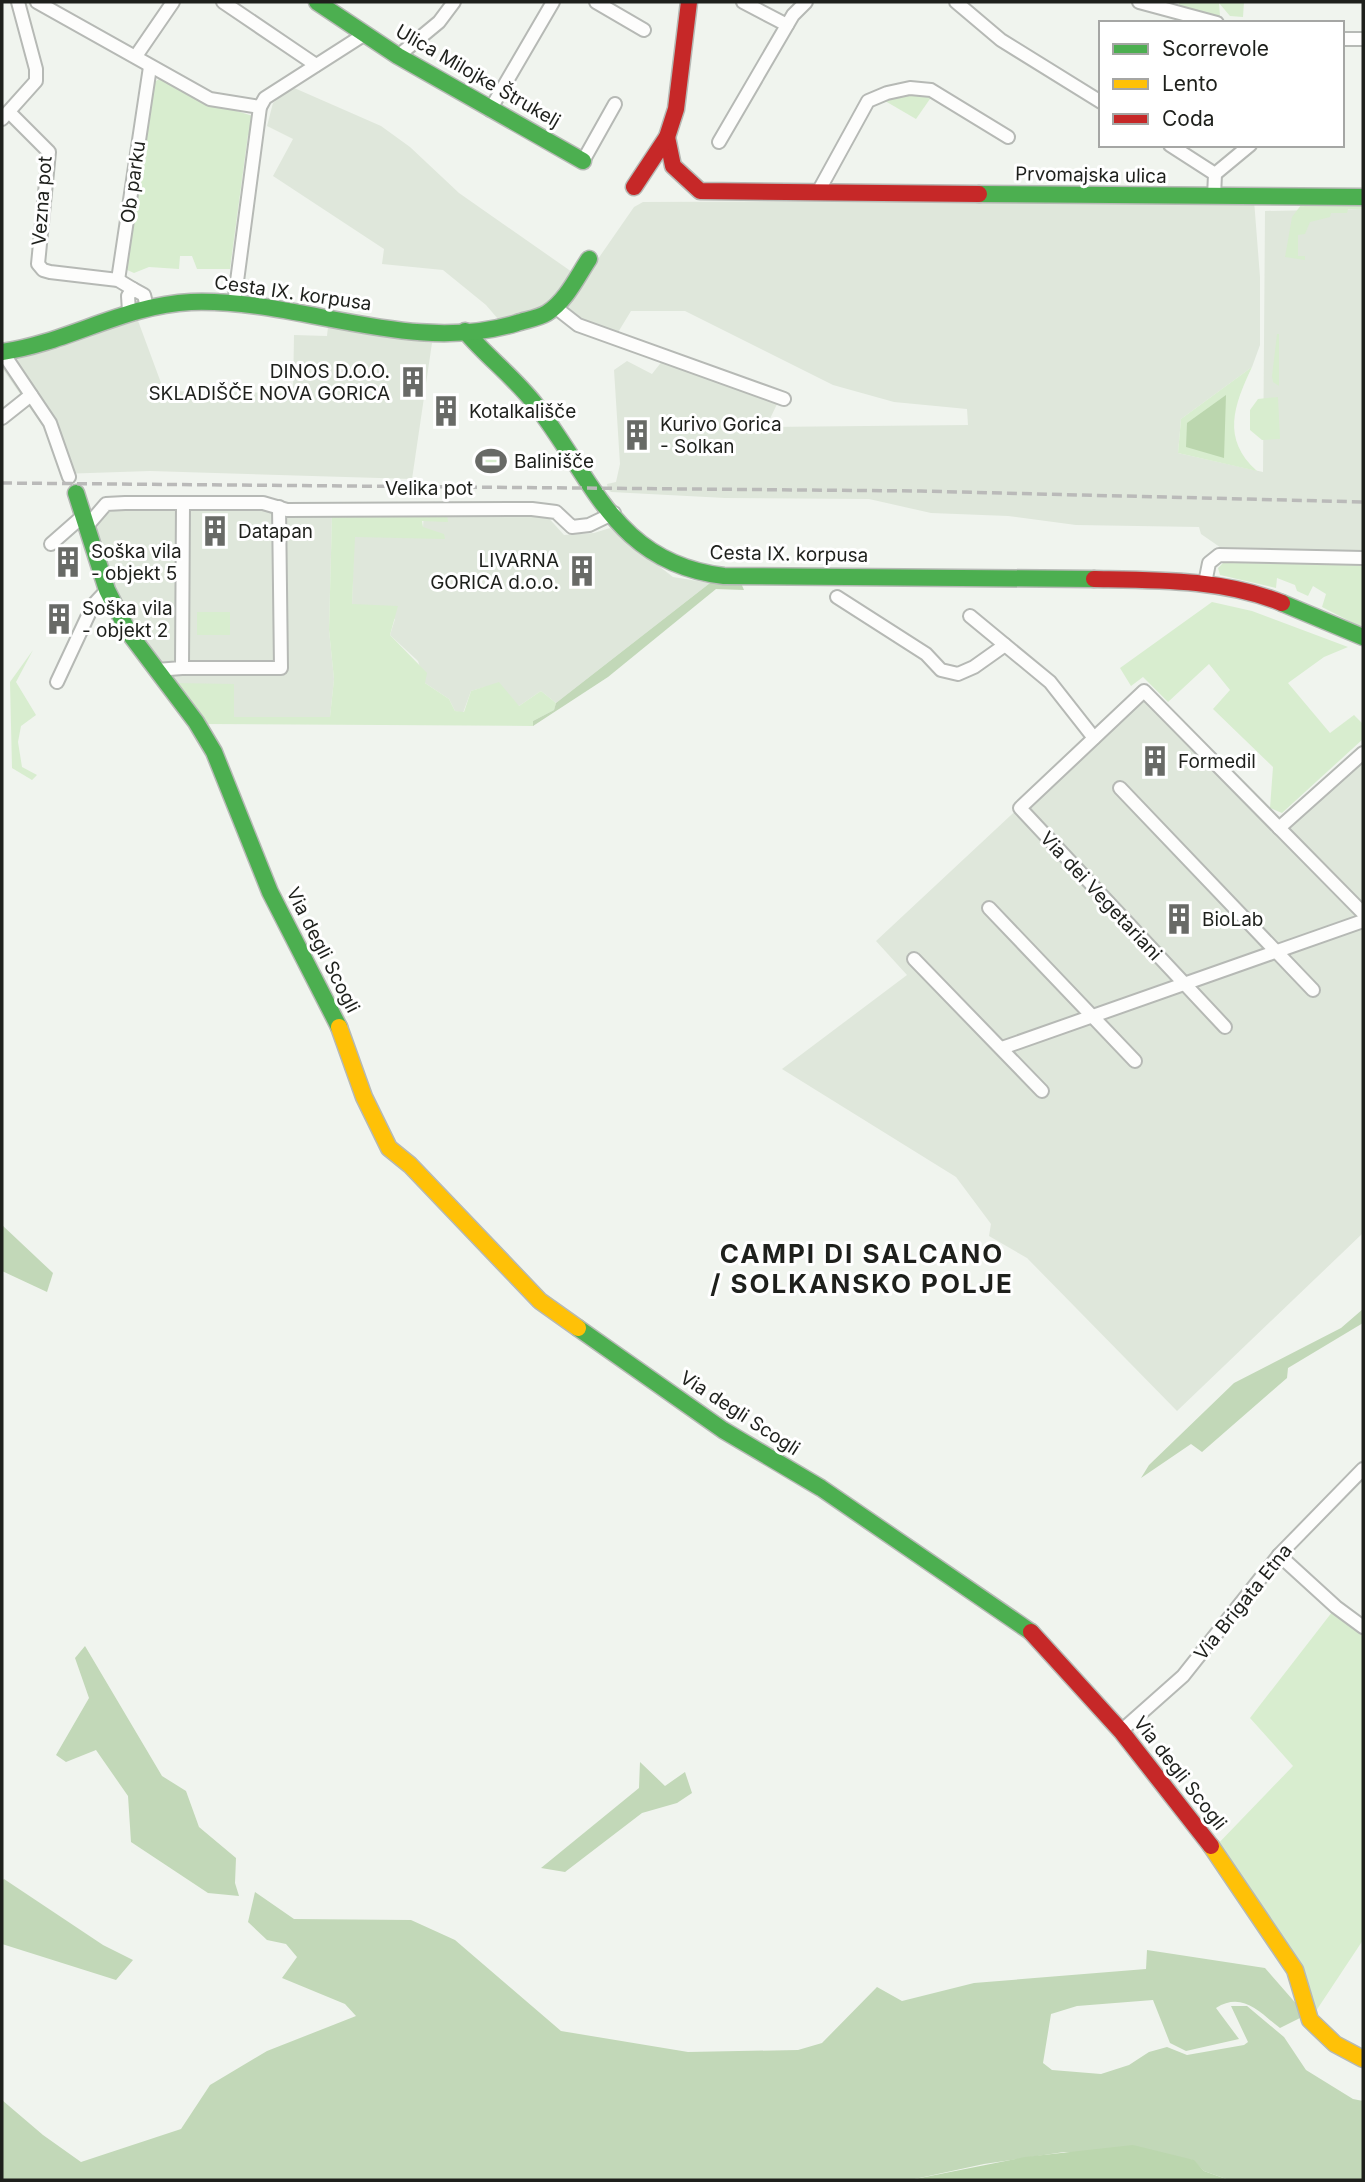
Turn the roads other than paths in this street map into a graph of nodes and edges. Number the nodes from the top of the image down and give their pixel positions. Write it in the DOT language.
graph roads {
  1 [pos="18,2"];
  2 [pos="37,2"];
  3 [pos="223,2"];
  4 [pos="317,2"];
  5 [pos="454,2"];
  6 [pos="553,2"];
  7 [pos="596,2"];
  8 [pos="689,2"];
  9 [pos="743,2"];
  10 [pos="806,2"];
  11 [pos="956,2"];
  12 [pos="1139,2"];
  13 [pos="170,3"];
  14 [pos="1210,21"];
  15 [pos="787,25"];
  16 [pos="644,30"];
  17 [pos="365,34"];
  18 [pos="1344,39"];
  19 [pos="1363,39"];
  20 [pos="136,56"];
  21 [pos="398,56"];
  22 [pos="316,65"];
  23 [pos="150,67"];
  24 [pos="1099,101"];
  25 [pos="615,104"];
  26 [pos="260,107"];
  27 [pos="490,110"];
  28 [pos="5,116"];
  29 [pos="667,137"];
  30 [pos="1008,137"];
  31 [pos="719,142"];
  32 [pos="1173,147"];
  33 [pos="1248,147"];
  34 [pos="583,161"];
  35 [pos="1215,174"];
  36 [pos="634,187"];
  37 [pos="818,192"];
  38 [pos="1214,197"];
  39 [pos="1363,197"];
  40 [pos="589,259"];
  41 [pos="118,280"];
  42 [pos="133,289"];
  43 [pos="234,304"];
  44 [pos="147,307"];
  45 [pos="555,307"];
  46 [pos="129,311"];
  47 [pos="465,331"];
  48 [pos="2,353"];
  49 [pos="31,396"];
  50 [pos="784,399"];
  51 [pos="2,418"];
  52 [pos="69,477"];
  53 [pos="76,493"];
  54 [pos="183,505"];
  55 [pos="279,507"];
  56 [pos="614,513"];
  57 [pos="85,520"];
  58 [pos="51,544"];
  59 [pos="1363,558"];
  60 [pos="1205,583"];
  61 [pos="107,590"];
  62 [pos="837,597"];
  63 [pos="970,616"];
  64 [pos="1356,634"];
  65 [pos="1005,645"];
  66 [pos="183,668"];
  67 [pos="156,670"];
  68 [pos="57,682"];
  69 [pos="1094,738"];
  70 [pos="1363,753"];
  71 [pos="1120,788"];
  72 [pos="1279,828"];
  73 [pos="989,908"];
  74 [pos="1363,913"];
  75 [pos="1363,921"];
  76 [pos="1275,951"];
  77 [pos="915,959"];
  78 [pos="1182,983"];
  79 [pos="1313,990"];
  80 [pos="1092,1015"];
  81 [pos="1225,1027"];
  82 [pos="1002,1048"];
  83 [pos="1135,1061"];
  84 [pos="1042,1091"];
  85 [pos="1363,1469"];
  86 [pos="1279,1555"];
  87 [pos="1363,1627"];
  88 [pos="1121,1731"];
  89 [pos="1363,2059"];
  1 -- 28 [label="street"];
  2 -- 20 [label="street"];
  3 -- 22 [label="street"];
  4 -- 17 [label="street, Ulica Milojke Štrukelj"];
  5 -- 21 [label="street"];
  6 -- 27 [label="street"];
  7 -- 16 [label="street"];
  8 -- 29 [label="street"];
  9 -- 15 [label="street"];
  10 -- 15 [label="street"];
  11 -- 24 [label="street"];
  12 -- 14 [label="street"];
  13 -- 20 [label="street"];
  15 -- 31 [label="street"];
  17 -- 21 [label="street, Ulica Milojke Štrukelj"];
  17 -- 22 [label="street"];
  18 -- 19 [label="street"];
  20 -- 23 [label="street"];
  21 -- 27 [label="street, Ulica Milojke Štrukelj"];
  22 -- 26 [label="street"];
  23 -- 26 [label="street"];
  23 -- 41 [label="street, Ob parku"];
  25 -- 34 [label="street"];
  26 -- 43 [label="street"];
  27 -- 34 [label="street, Ulica Milojke Štrukelj"];
  28 -- 41 [label="street, Vezna pot"];
  29 -- 36 [label="street"];
  29 -- 37 [label="street, Prvomajska ulica"];
  30 -- 37 [label="street, Prvomajska ulica"];
  32 -- 35 [label="street"];
  33 -- 35 [label="street"];
  35 -- 38 [label="street"];
  37 -- 38 [label="street, Prvomajska ulica"];
  38 -- 39 [label="street, Prvomajska ulica"];
  40 -- 45 [label="street"];
  41 -- 42 [label="street"];
  42 -- 44 [label="street"];
  42 -- 46 [label="street"];
  43 -- 44 [label="street, Cesta IX. korpusa"];
  43 -- 47 [label="street, Cesta IX. korpusa"];
  44 -- 46 [label="street, Cesta IX. korpusa"];
  45 -- 47 [label="street"];
  45 -- 50 [label="street"];
  46 -- 48 [label="street, Cesta IX. korpusa"];
  47 -- 56 [label="street, Cesta IX. korpusa"];
  48 -- 49 [label="street"];
  49 -- 51 [label="street"];
  49 -- 52 [label="street"];
  53 -- 57 [label="street"];
  54 -- 55 [label="street, Velika pot"];
  54 -- 57 [label="street, Velika pot"];
  54 -- 66 [label="street"];
  55 -- 56 [label="street, Velika pot"];
  55 -- 66 [label="street"];
  56 -- 60 [label="street, Cesta IX. korpusa"];
  57 -- 58 [label="street, Velika pot"];
  57 -- 61 [label="street"];
  59 -- 60 [label="street"];
  60 -- 64 [label="street, Cesta IX. korpusa"];
  61 -- 67 [label="street"];
  61 -- 68 [label="street"];
  62 -- 65 [label="street"];
  63 -- 65 [label="street"];
  65 -- 69 [label="street"];
  66 -- 67 [label="street"];
  67 -- 88 [label="street, Via degli Scogli"];
  69 -- 72 [label="street"];
  69 -- 78 [label="street, Via dei Vegetariani"];
  70 -- 72 [label="street"];
  71 -- 76 [label="street"];
  72 -- 74 [label="street"];
  73 -- 80 [label="street"];
  75 -- 76 [label="street"];
  76 -- 78 [label="street"];
  76 -- 79 [label="street"];
  77 -- 82 [label="street"];
  78 -- 80 [label="street"];
  78 -- 81 [label="street, Via dei Vegetariani"];
  80 -- 82 [label="street"];
  80 -- 83 [label="street"];
  82 -- 84 [label="street"];
  85 -- 86 [label="street, Via Brigata Etna"];
  86 -- 87 [label="street"];
  86 -- 88 [label="street, Via Brigata Etna"];
  88 -- 89 [label="street, Via degli Scogli"];
}
